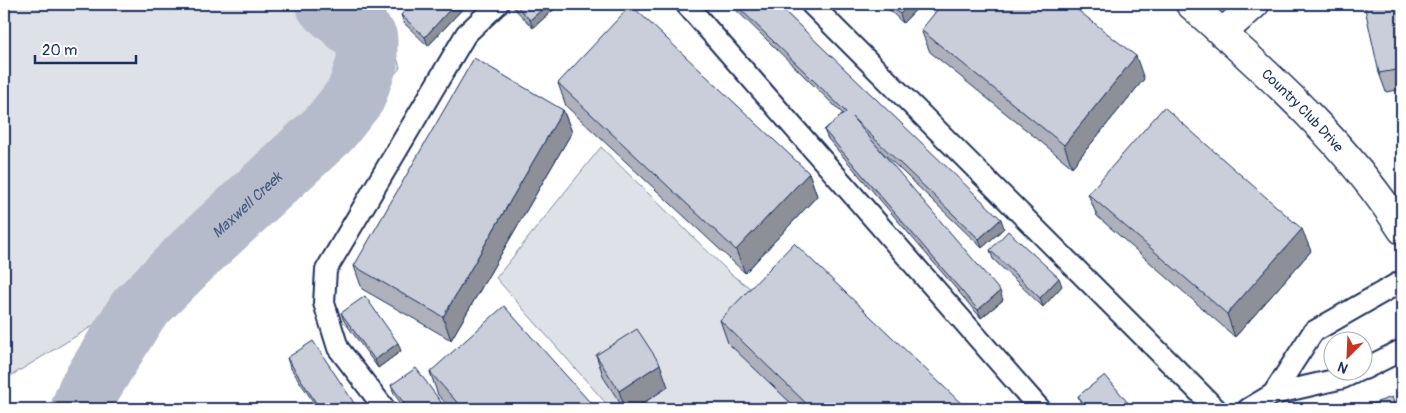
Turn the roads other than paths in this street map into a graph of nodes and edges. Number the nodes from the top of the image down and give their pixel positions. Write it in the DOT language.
graph roads {
  1 [pos="498,4"];
  2 [pos="686,4"];
  3 [pos="811,4"];
  4 [pos="1190,4"];
  5 [pos="1255,4"];
  6 [pos="1222,33"];
  7 [pos="1402,230"];
  8 [pos="1402,282"];
  9 [pos="1402,350"];
  10 [pos="1374,364"];
  11 [pos="1334,380"];
  12 [pos="1273,394"];
  13 [pos="385,409"];
  14 [pos="1040,409"];
  15 [pos="1216,409"];
  16 [pos="1248,409"];
  1 -- 13 [label="lane"];
  2 -- 14 [label="lane"];
  3 -- 15 [label="lane"];
  4 -- 6 [label="street, Country Club Drive"];
  5 -- 6 [label="street"];
  6 -- 7 [label="street, Country Club Drive"];
  8 -- 12 [label="lane"];
  9 -- 10 [label="lane"];
  11 -- 12 [label="lane"];
  12 -- 16 [label="lane"];
}
